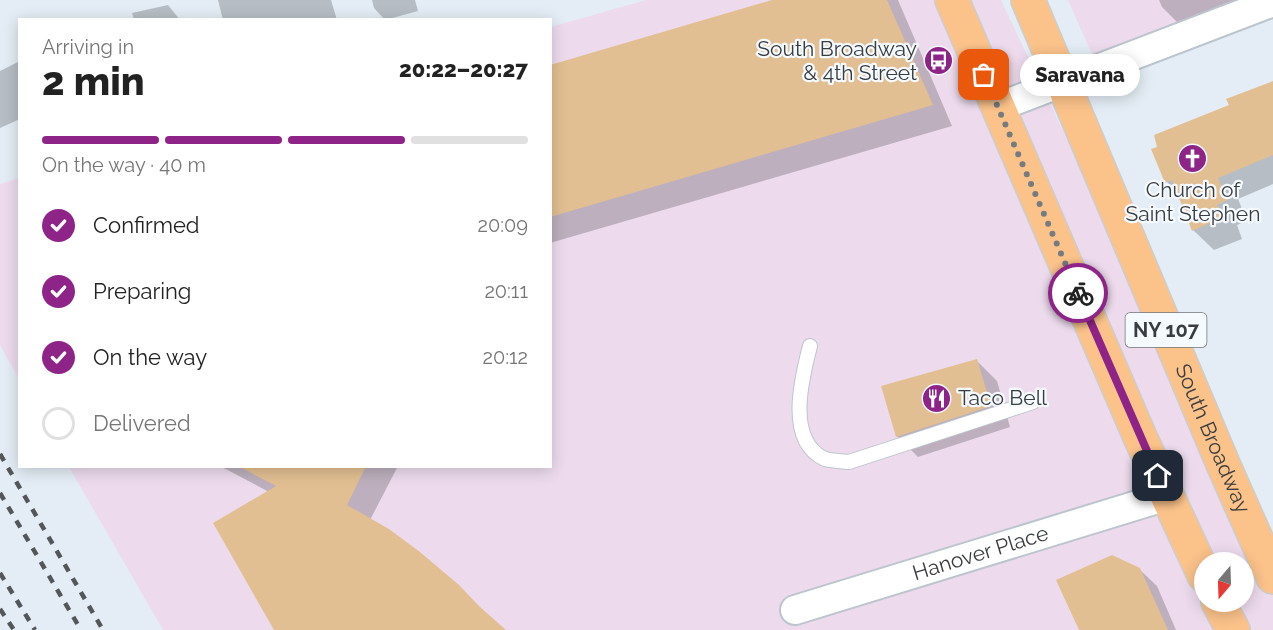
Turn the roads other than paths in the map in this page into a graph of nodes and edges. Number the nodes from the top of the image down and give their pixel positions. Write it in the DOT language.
graph roads {
  1 [pos="952,0"];
  2 [pos="1028,0"];
  3 [pos="1273,2"];
  4 [pos="1063,82"];
  5 [pos="998,107"];
  6 [pos="810,346"];
  7 [pos="1033,402"];
  8 [pos="1167,496"];
  9 [pos="1194,554"];
  10 [pos="1273,577"];
  11 [pos="795,610"];
  12 [pos="1223,612"];
  13 [pos="1233,630"];
  1 -- 5 [label="main road, NY 107"];
  2 -- 4 [label="main road, South Broadway / NY 107"];
  3 -- 4 [label="street"];
  4 -- 5 [label="street"];
  4 -- 10 [label="main road, South Broadway / NY 107"];
  5 -- 8 [label="main road, NY 107"];
  6 -- 7 [label="lane"];
  8 -- 9 [label="main road, NY 107"];
  8 -- 11 [label="street, Hanover Place"];
  12 -- 13 [label="main road"];
}
